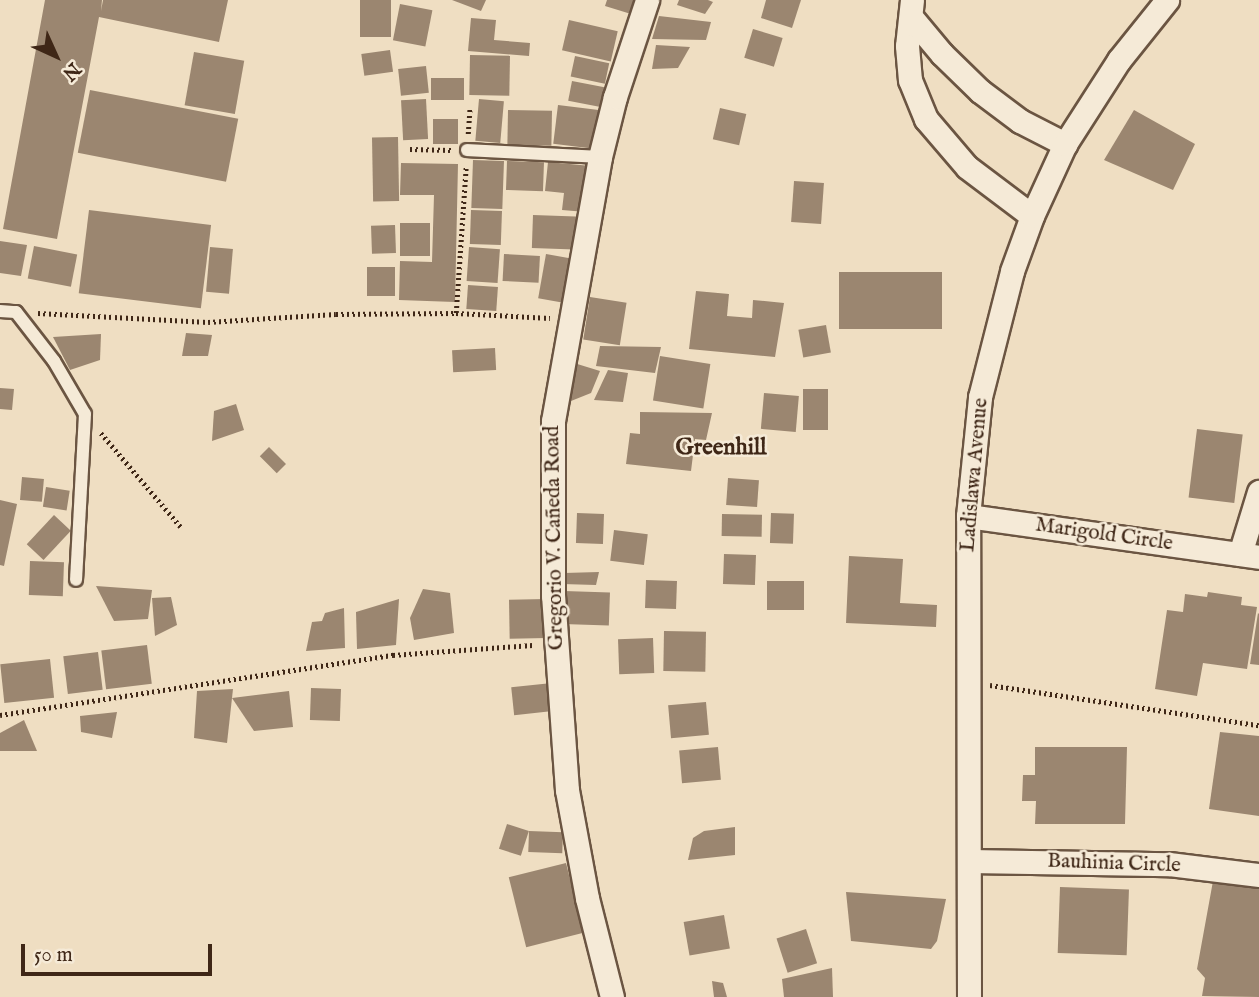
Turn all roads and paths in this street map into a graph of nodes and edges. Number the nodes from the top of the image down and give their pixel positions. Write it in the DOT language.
graph roads {
  1 [pos="647,0"];
  2 [pos="1167,0"];
  3 [pos="911,8"];
  4 [pos="470,108"];
  5 [pos="1065,144"];
  6 [pos="410,149"];
  7 [pos="467,150"];
  8 [pos="600,157"];
  9 [pos="1032,216"];
  10 [pos="0,311"];
  11 [pos="16,312"];
  12 [pos="456,313"];
  13 [pos="570,319"];
  14 [pos="85,414"];
  15 [pos="1259,492"];
  16 [pos="968,516"];
  17 [pos="181,527"];
  18 [pos="1250,555"];
  19 [pos="76,580"];
  20 [pos="555,644"];
  21 [pos="969,681"];
  22 [pos="0,715"];
  23 [pos="1259,725"];
  24 [pos="969,861"];
  25 [pos="1259,875"];
  26 [pos="612,997"];
  27 [pos="969,997"];
  1 -- 8 [label="street, Gregorio V. Cañeda Road"];
  2 -- 5 [label="street, Ladislawa Avenue"];
  3 -- 5 [label="street"];
  3 -- 9 [label="street"];
  4 -- 7 [label="path"];
  5 -- 9 [label="street, Ladislawa Avenue"];
  6 -- 7 [label="path"];
  7 -- 8 [label="lane"];
  7 -- 12 [label="path"];
  8 -- 13 [label="street, Gregorio V. Cañeda Road"];
  9 -- 16 [label="street, Ladislawa Avenue"];
  10 -- 11 [label="lane"];
  11 -- 12 [label="path"];
  11 -- 14 [label="lane"];
  12 -- 13 [label="path"];
  13 -- 20 [label="street, Gregorio V. Cañeda Road"];
  14 -- 17 [label="path"];
  14 -- 19 [label="lane"];
  15 -- 18 [label="street, Marigold Circle"];
  16 -- 18 [label="street, Marigold Circle"];
  16 -- 21 [label="street, Ladislawa Avenue"];
  20 -- 22 [label="path"];
  20 -- 26 [label="street, Gregorio V. Cañeda Road"];
  21 -- 23 [label="path"];
  21 -- 24 [label="street, Ladislawa Avenue"];
  24 -- 25 [label="street, Bauhinia Circle"];
  24 -- 27 [label="street, Ladislawa Avenue"];
}
